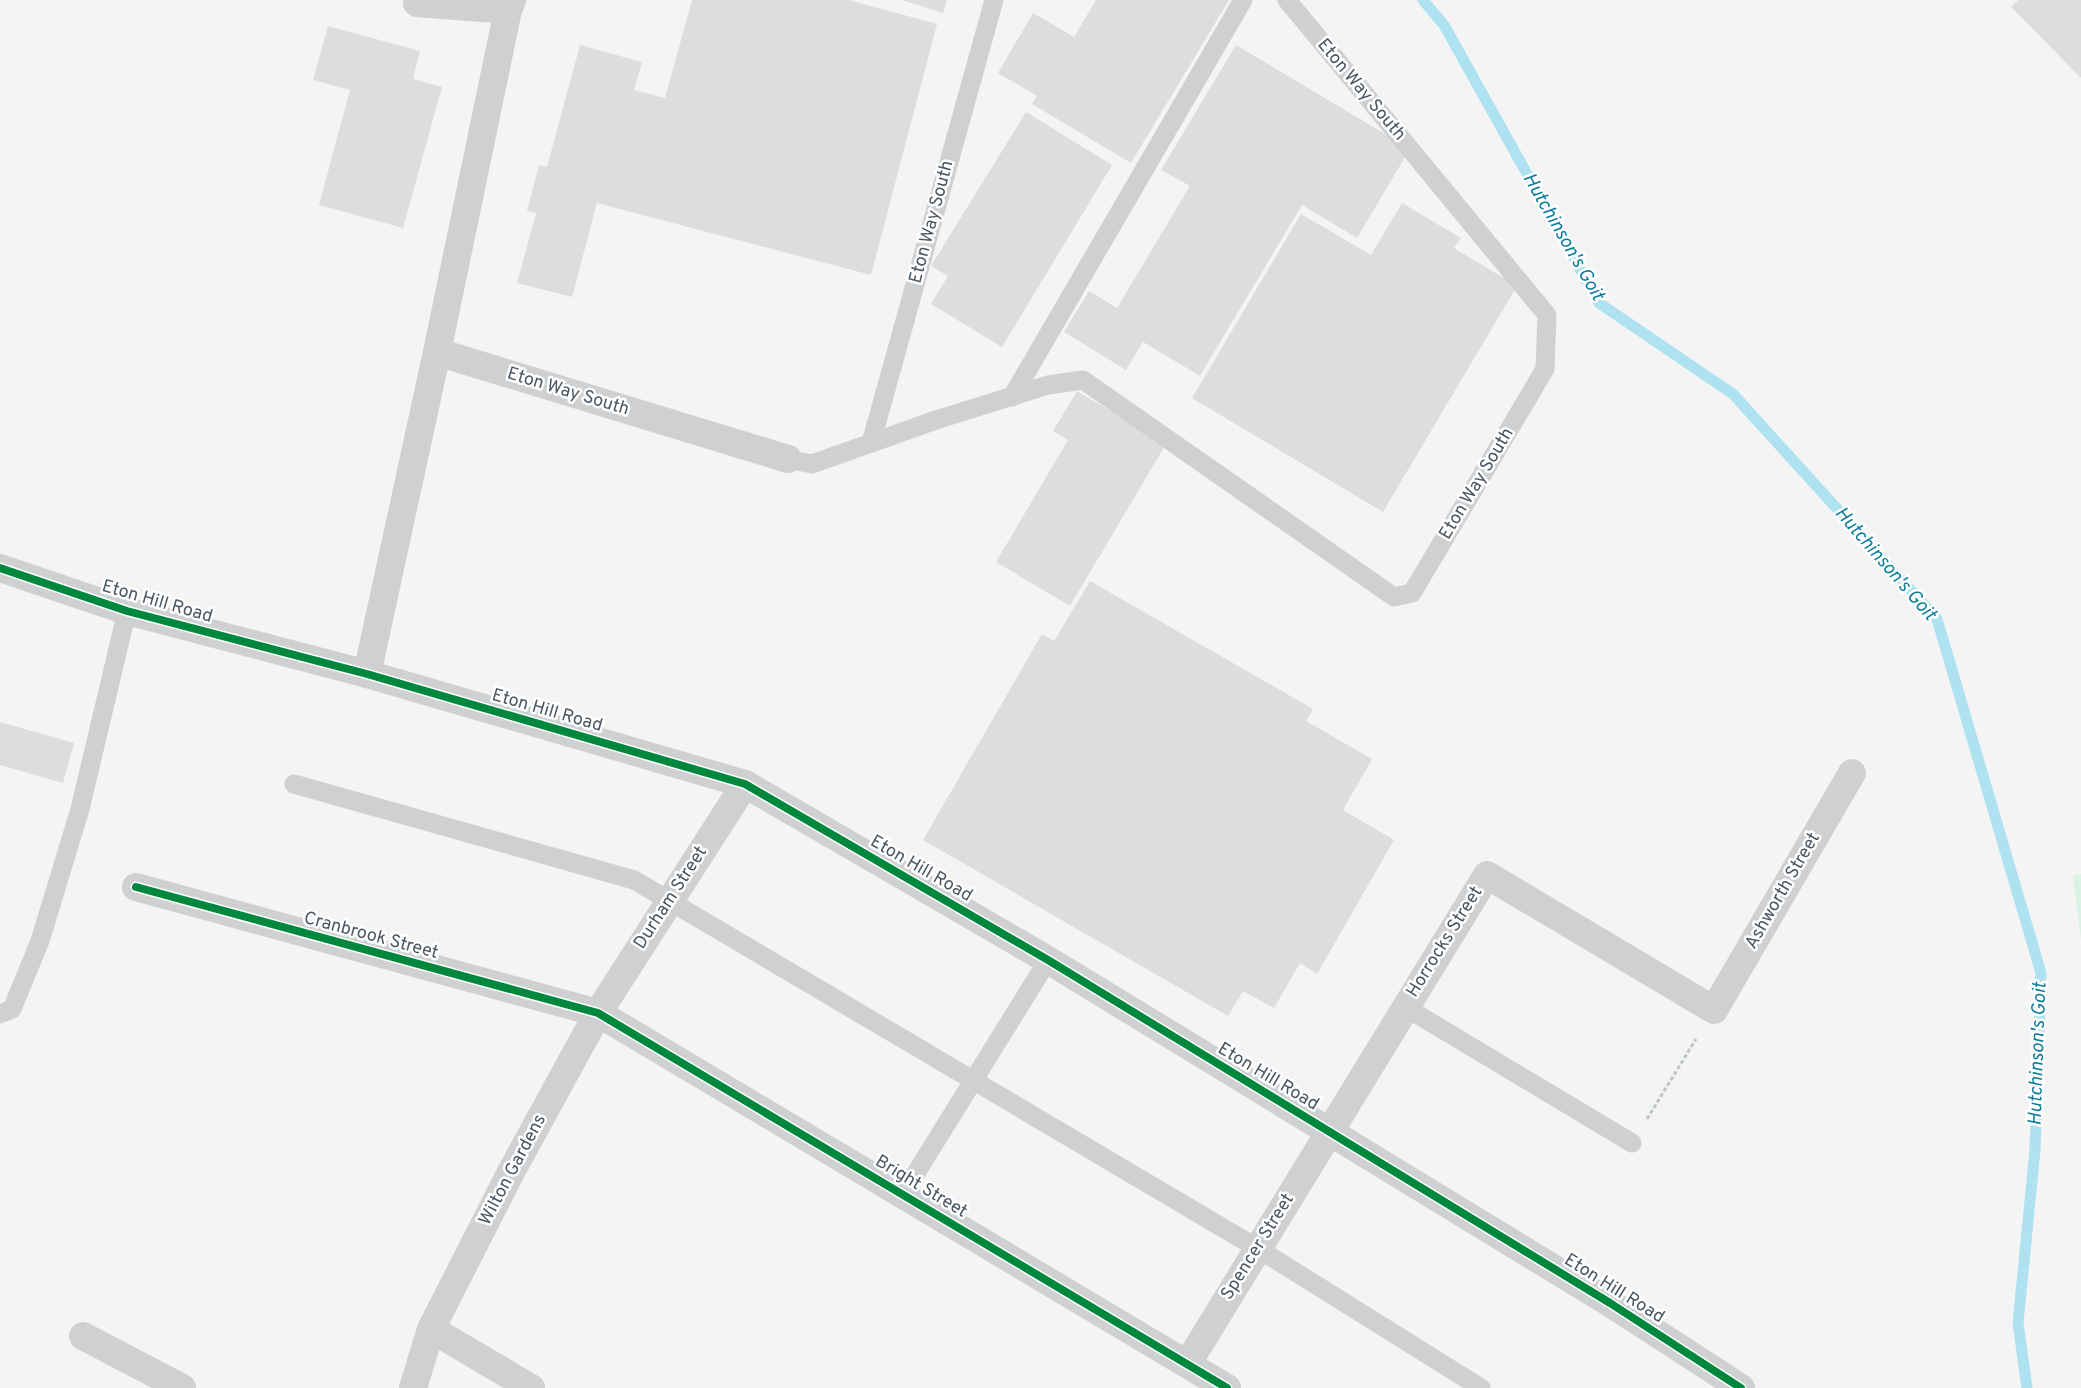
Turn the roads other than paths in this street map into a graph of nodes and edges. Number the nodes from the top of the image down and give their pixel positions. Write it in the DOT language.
graph roads {
  1 [pos="994,0"];
  2 [pos="1243,0"];
  3 [pos="1287,0"];
  4 [pos="417,3"];
  5 [pos="510,5"];
  6 [pos="437,352"];
  7 [pos="1012,397"];
  8 [pos="871,444"];
  9 [pos="788,459"];
  10 [pos="0,568"];
  11 [pos="127,611"];
  12 [pos="367,674"];
  13 [pos="1852,773"];
  14 [pos="294,784"];
  15 [pos="745,784"];
  16 [pos="136,887"];
  17 [pos="670,900"];
  18 [pos="1048,960"];
  19 [pos="1405,1007"];
  20 [pos="1714,1010"];
  21 [pos="598,1013"];
  22 [pos="0,1014"];
  23 [pos="974,1080"];
  24 [pos="1330,1132"];
  25 [pos="1632,1143"];
  26 [pos="903,1194"];
  27 [pos="1257,1248"];
  28 [pos="431,1329"];
  29 [pos="83,1336"];
  30 [pos="1188,1363"];
  31 [pos="1223,1387"];
  32 [pos="182,1388"];
  33 [pos="413,1388"];
  34 [pos="531,1388"];
  35 [pos="1481,1388"];
  36 [pos="1741,1388"];
  1 -- 8 [label="lane, Eton Way South"];
  2 -- 7 [label="lane"];
  3 -- 7 [label="lane, Eton Way South"];
  4 -- 5 [label="street"];
  5 -- 6 [label="street"];
  6 -- 9 [label="street, Eton Way South"];
  6 -- 12 [label="street"];
  7 -- 8 [label="lane, Eton Way South"];
  8 -- 9 [label="lane, Eton Way South"];
  10 -- 11 [label="street, Eton Hill Road"];
  11 -- 12 [label="street, Eton Hill Road"];
  11 -- 22 [label="lane"];
  12 -- 15 [label="street, Eton Hill Road"];
  13 -- 20 [label="street, Ashworth Street"];
  14 -- 17 [label="lane"];
  15 -- 17 [label="street, Durham Street"];
  15 -- 18 [label="street, Eton Hill Road"];
  16 -- 21 [label="street, Cranbrook Street"];
  17 -- 21 [label="street, Durham Street"];
  17 -- 23 [label="lane"];
  18 -- 23 [label="lane"];
  18 -- 24 [label="street, Eton Hill Road"];
  19 -- 20 [label="street, Horrocks Street"];
  19 -- 24 [label="street, Horrocks Street"];
  19 -- 25 [label="lane"];
  21 -- 26 [label="street, Bright Street"];
  21 -- 28 [label="street, Wilton Gardens"];
  23 -- 26 [label="lane"];
  23 -- 27 [label="lane"];
  24 -- 27 [label="street, Spencer Street"];
  24 -- 36 [label="street, Eton Hill Road"];
  26 -- 30 [label="street, Bright Street"];
  27 -- 30 [label="street, Spencer Street"];
  27 -- 35 [label="lane"];
  28 -- 33 [label="street, Wilton Gardens"];
  28 -- 34 [label="street"];
  29 -- 32 [label="street"];
  30 -- 31 [label="street, Bright Street"];
}
